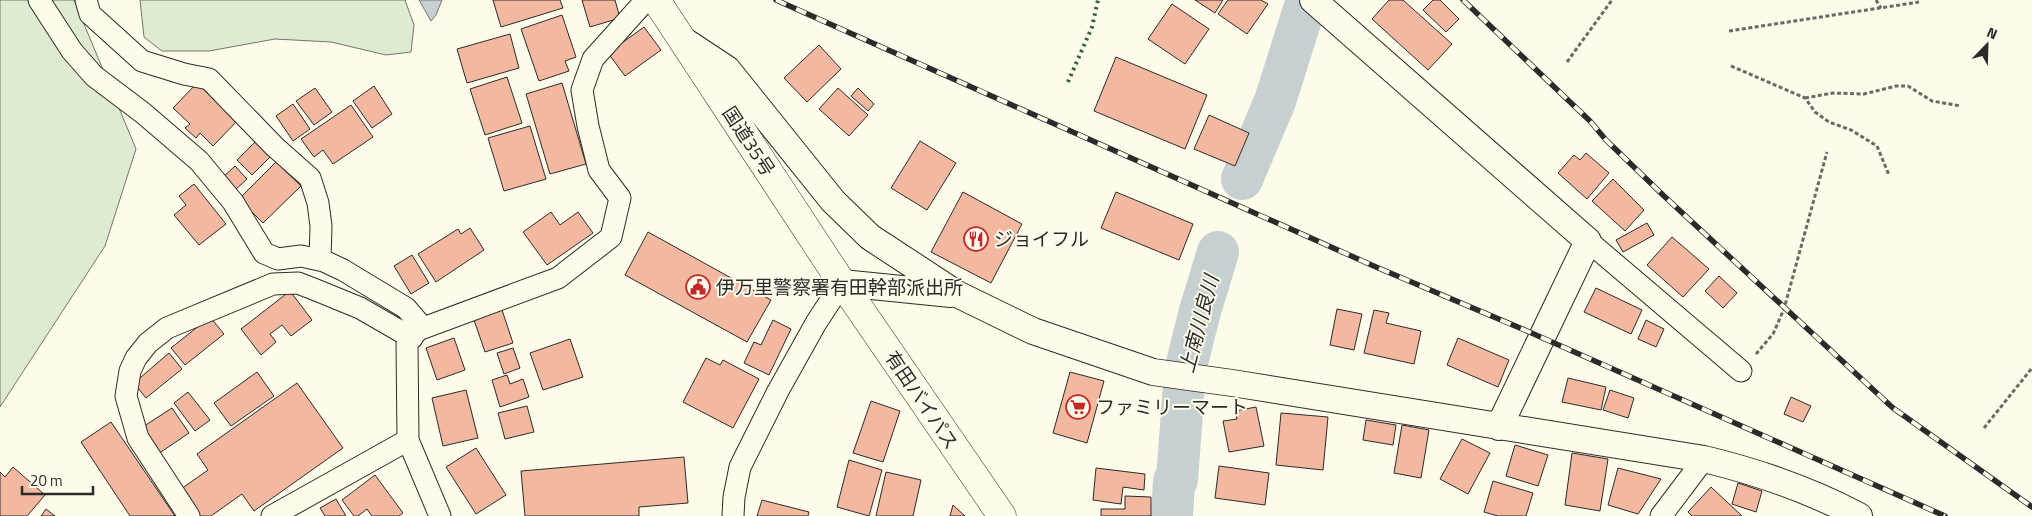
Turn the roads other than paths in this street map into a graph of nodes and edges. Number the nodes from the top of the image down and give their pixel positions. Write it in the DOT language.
graph roads {
  1 [pos="39,0"];
  2 [pos="86,0"];
  3 [pos="646,0"];
  4 [pos="656,0"];
  5 [pos="1313,0"];
  6 [pos="683,40"];
  7 [pos="1588,242"];
  8 [pos="320,260"];
  9 [pos="842,283"];
  10 [pos="957,294"];
  11 [pos="417,333"];
  12 [pos="1741,371"];
  13 [pos="1499,427"];
  14 [pos="408,440"];
  15 [pos="1704,459"];
  16 [pos="189,516"];
  17 [pos="272,516"];
  18 [pos="440,516"];
  19 [pos="733,516"];
  20 [pos="1002,516"];
  21 [pos="1660,516"];
  22 [pos="1859,516"];
  1 -- 8 [label="street"];
  2 -- 8 [label="street"];
  3 -- 11 [label="street"];
  4 -- 6 [label="highway, 国道35号"];
  5 -- 7 [label="street"];
  6 -- 9 [label="highway, 国道35号"];
  6 -- 10 [label="street"];
  7 -- 12 [label="street"];
  7 -- 13 [label="street"];
  8 -- 11 [label="street"];
  9 -- 10 [label="street"];
  9 -- 19 [label="street"];
  9 -- 20 [label="highway, 有田バイパス"];
  10 -- 13 [label="street"];
  11 -- 14 [label="street"];
  11 -- 16 [label="street"];
  13 -- 15 [label="street"];
  14 -- 17 [label="street"];
  14 -- 18 [label="street"];
  15 -- 21 [label="street"];
  15 -- 22 [label="street"];
}
